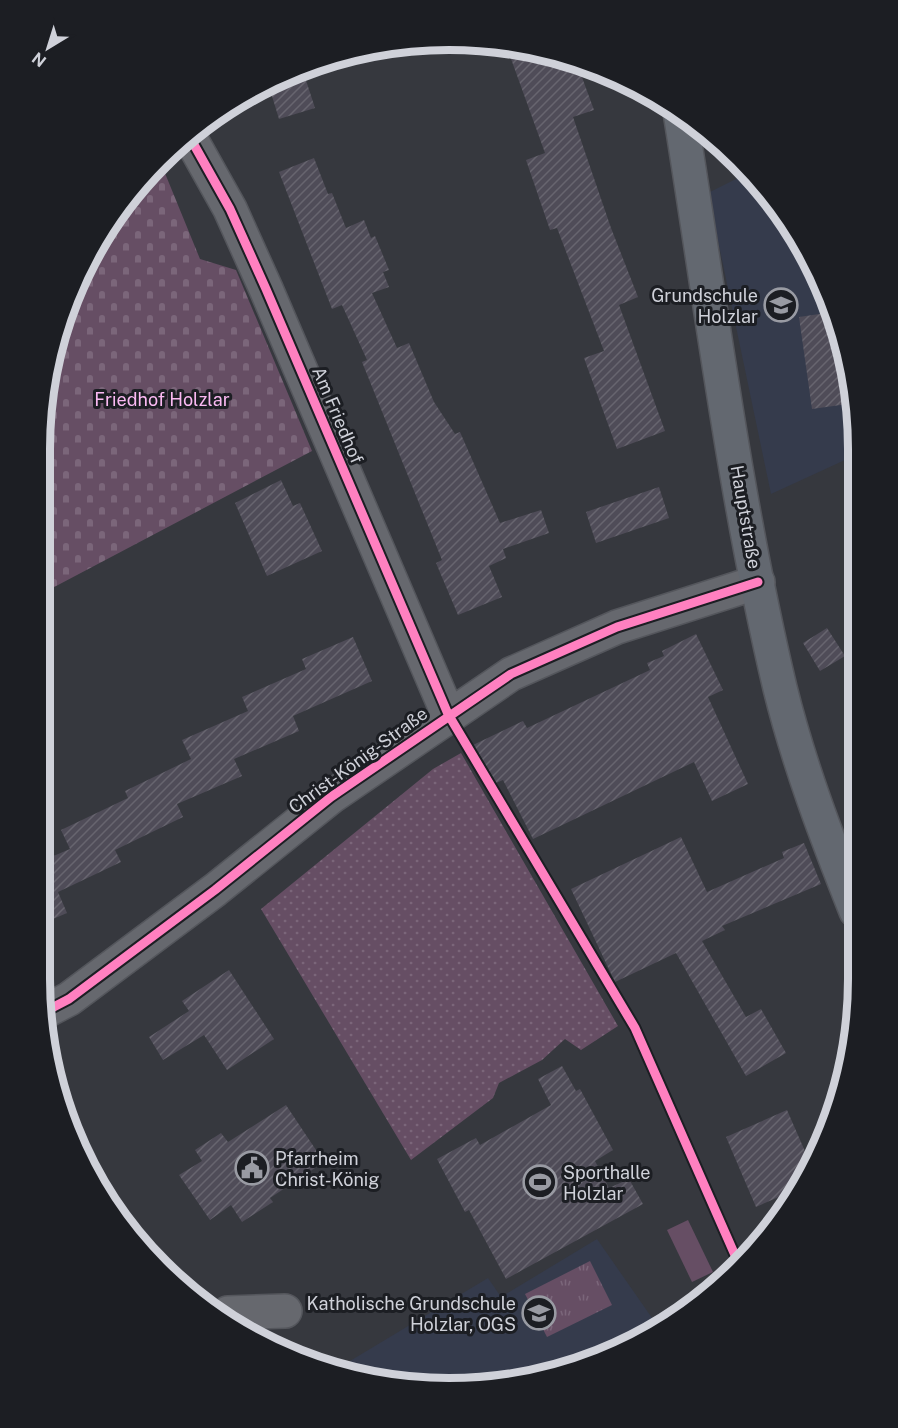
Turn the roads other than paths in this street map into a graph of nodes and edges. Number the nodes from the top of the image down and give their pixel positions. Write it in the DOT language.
graph roads {
  1 [pos="682,125"];
  2 [pos="193,143"];
  3 [pos="758,582"];
  4 [pos="448,714"];
  5 [pos="848,891"];
  6 [pos="50,1009"];
  7 [pos="285,1311"];
  8 [pos="230,1313"];
  1 -- 3 [label="main road, Hauptstraße"];
  2 -- 4 [label="street, Am Friedhof"];
  3 -- 4 [label="street, Christ-König-Straße"];
  3 -- 5 [label="main road, Hauptstraße"];
  4 -- 6 [label="street, Christ-König-Straße"];
  7 -- 8 [label="street"];
}
